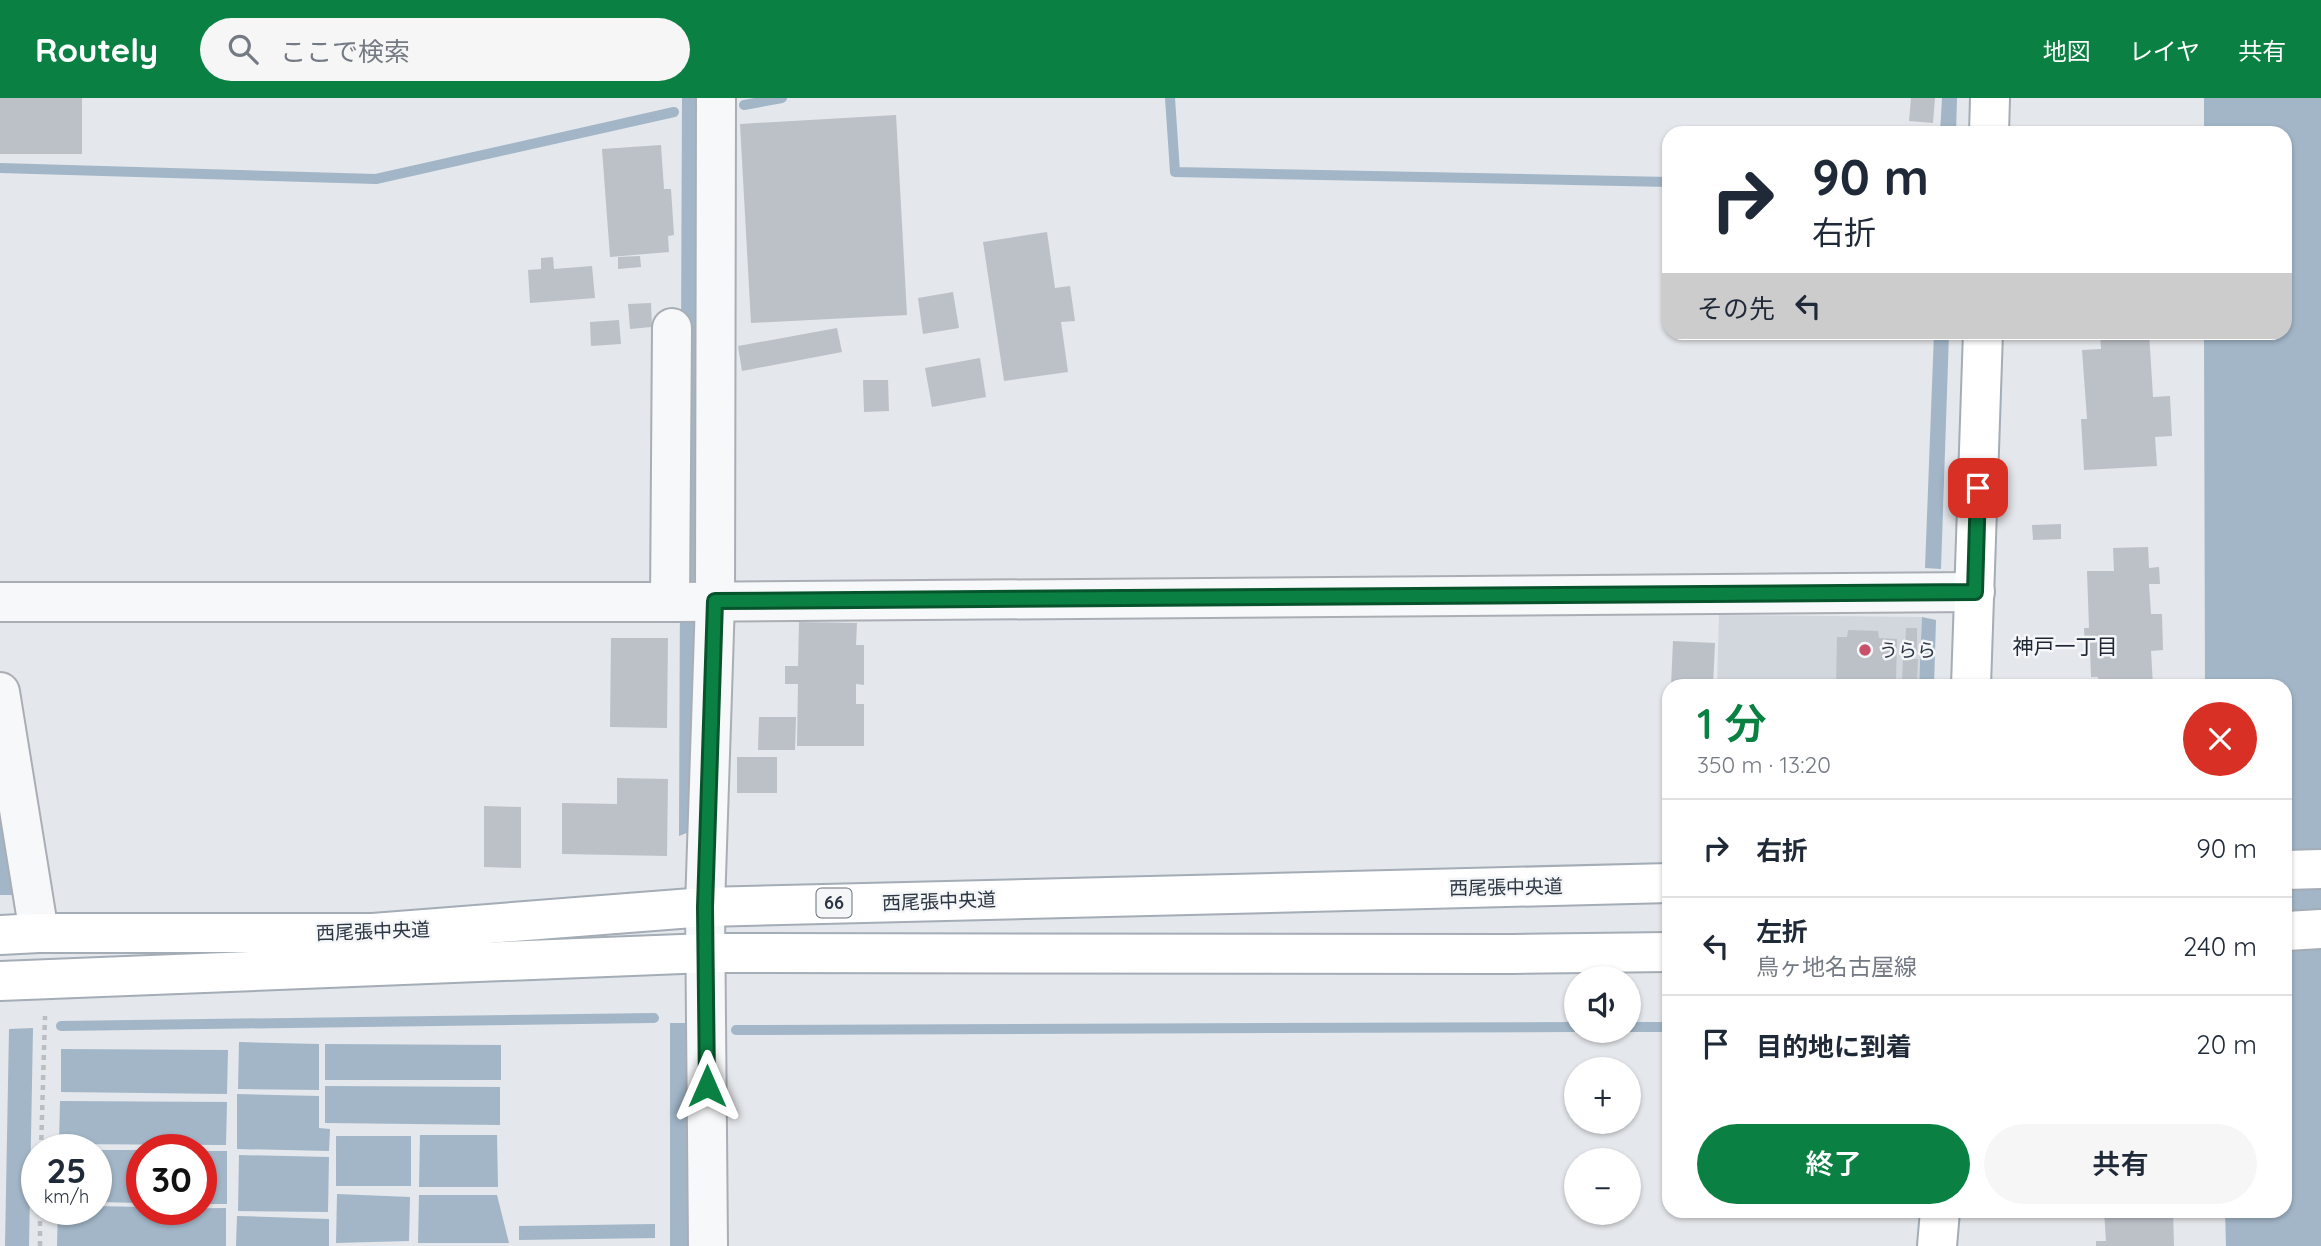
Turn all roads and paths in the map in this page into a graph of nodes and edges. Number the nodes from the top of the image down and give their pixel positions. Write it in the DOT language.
graph roads {
  1 [pos="716,98"];
  2 [pos="1990,98"];
  3 [pos="1989,126"];
  4 [pos="672,328"];
  5 [pos="1983,340"];
  6 [pos="1975,592"];
  7 [pos="691,601"];
  8 [pos="0,602"];
  9 [pos="1971,679"];
  10 [pos="0,692"];
  11 [pos="2321,869"];
  12 [pos="2292,870"];
  13 [pos="1662,883"];
  14 [pos="705,907"];
  15 [pos="2321,929"];
  16 [pos="2292,931"];
  17 [pos="39,933"];
  18 [pos="0,935"];
  19 [pos="1662,952"];
  20 [pos="707,953"];
  21 [pos="46,980"];
  22 [pos="0,981"];
  23 [pos="41,1134"];
  24 [pos="1939,1218"];
  25 [pos="40,1225"];
  26 [pos="40,1246"];
  27 [pos="708,1246"];
  28 [pos="1937,1246"];
  1 -- 7 [label="street"];
  2 -- 3 [label="main road"];
  4 -- 7 [label="street"];
  5 -- 6 [label="main road"];
  6 -- 7 [label="street"];
  6 -- 9 [label="main road"];
  7 -- 8 [label="street"];
  7 -- 14 [label="street"];
  10 -- 17 [label="street"];
  11 -- 12 [label="main road"];
  13 -- 14 [label="main road, 西尾張中央道 / 66"];
  14 -- 17 [label="main road, 西尾張中央道 / 66"];
  14 -- 20 [label="street"];
  15 -- 16 [label="main road"];
  17 -- 18 [label="main road, 西尾張中央道 / 66"];
  19 -- 20 [label="main road, 西尾張中央道"];
  20 -- 21 [label="main road, 西尾張中央道"];
  20 -- 27 [label="street"];
  21 -- 22 [label="main road, 西尾張中央道"];
  21 -- 23 [label="path"];
  24 -- 28 [label="main road"];
  25 -- 26 [label="path"];
}
